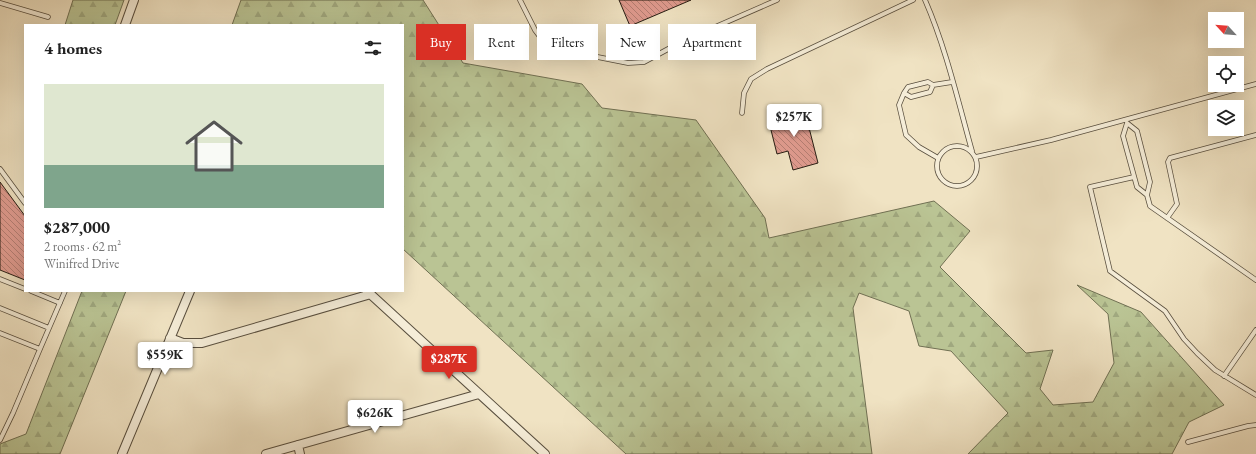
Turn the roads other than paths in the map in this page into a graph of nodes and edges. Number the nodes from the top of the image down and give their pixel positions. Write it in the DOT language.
graph roads {
  1 [pos="134,0"];
  2 [pos="520,0"];
  3 [pos="777,0"];
  4 [pos="913,0"];
  5 [pos="925,0"];
  6 [pos="0,3"];
  7 [pos="48,17"];
  8 [pos="125,24"];
  9 [pos="952,82"];
  10 [pos="1256,84"];
  11 [pos="933,85"];
  12 [pos="904,93"];
  13 [pos="742,114"];
  14 [pos="1126,121"];
  15 [pos="1256,135"];
  16 [pos="972,151"];
  17 [pos="976,157"];
  18 [pos="938,158"];
  19 [pos="0,169"];
  20 [pos="1134,177"];
  21 [pos="1147,195"];
  22 [pos="24,201"];
  23 [pos="1167,218"];
  24 [pos="0,279"];
  25 [pos="1256,280"];
  26 [pos="24,289"];
  27 [pos="33,292"];
  28 [pos="64,292"];
  29 [pos="190,292"];
  30 [pos="369,293"];
  31 [pos="60,303"];
  32 [pos="0,308"];
  33 [pos="49,328"];
  34 [pos="1256,330"];
  35 [pos="0,333"];
  36 [pos="170,338"];
  37 [pos="40,349"];
  38 [pos="1224,376"];
  39 [pos="479,394"];
  40 [pos="1256,395"];
  41 [pos="1256,425"];
  42 [pos="0,440"];
  43 [pos="1188,442"];
  44 [pos="298,445"];
  45 [pos="122,454"];
  46 [pos="266,454"];
  47 [pos="300,454"];
  48 [pos="545,454"];
  1 -- 8 [label="street"];
  2 -- 3 [label="lane"];
  4 -- 13 [label="lane"];
  5 -- 9 [label="lane"];
  6 -- 7 [label="lane"];
  9 -- 11 [label="lane"];
  9 -- 16 [label="lane"];
  10 -- 14 [label="lane"];
  11 -- 12 [label="lane"];
  11 -- 12 [label="lane"];
  12 -- 18 [label="lane"];
  14 -- 17 [label="lane"];
  14 -- 20 [label="lane"];
  14 -- 21 [label="lane"];
  15 -- 23 [label="lane"];
  16 -- 17 [label="lane"];
  16 -- 18 [label="lane"];
  17 -- 18 [label="lane"];
  19 -- 22 [label="lane"];
  20 -- 21 [label="lane"];
  20 -- 38 [label="lane"];
  21 -- 23 [label="lane"];
  23 -- 25 [label="lane"];
  24 -- 26 [label="lane"];
  27 -- 31 [label="lane"];
  28 -- 31 [label="lane"];
  29 -- 36 [label="street"];
  30 -- 36 [label="street"];
  30 -- 39 [label="street"];
  31 -- 33 [label="lane"];
  32 -- 33 [label="lane"];
  33 -- 37 [label="lane"];
  34 -- 38 [label="lane"];
  35 -- 37 [label="lane"];
  36 -- 45 [label="street"];
  37 -- 42 [label="lane"];
  38 -- 40 [label="lane"];
  39 -- 44 [label="street"];
  39 -- 48 [label="street"];
  41 -- 43 [label="lane"];
  44 -- 46 [label="street"];
  44 -- 47 [label="street"];
}
